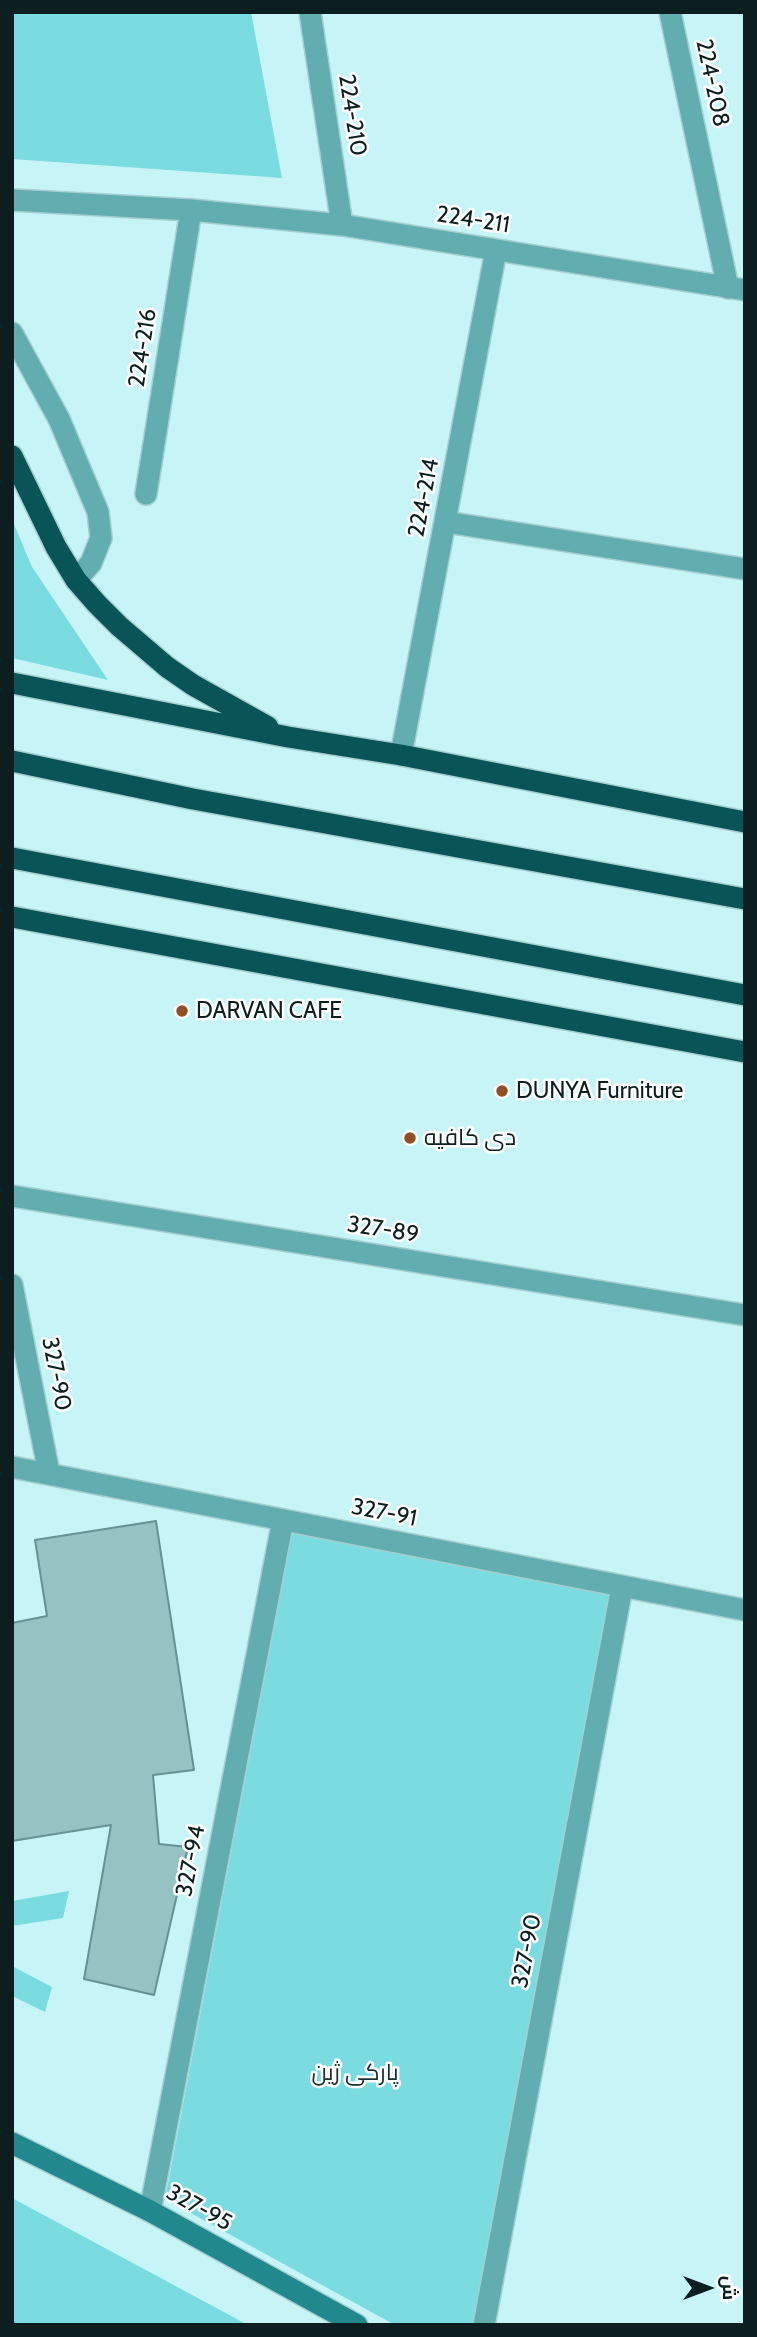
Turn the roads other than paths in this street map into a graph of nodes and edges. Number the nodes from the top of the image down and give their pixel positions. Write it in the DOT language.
graph roads {
  1 [pos="310,12"];
  2 [pos="670,12"];
  3 [pos="12,200"];
  4 [pos="191,210"];
  5 [pos="342,225"];
  6 [pos="496,250"];
  7 [pos="736,289"];
  8 [pos="12,332"];
  9 [pos="12,456"];
  10 [pos="146,494"];
  11 [pos="446,522"];
  12 [pos="745,569"];
  13 [pos="76,580"];
  14 [pos="12,683"];
  15 [pos="288,737"];
  16 [pos="401,755"];
  17 [pos="12,761"];
  18 [pos="745,822"];
  19 [pos="12,858"];
  20 [pos="745,899"];
  21 [pos="12,916"];
  22 [pos="745,995"];
  23 [pos="745,1052"];
  24 [pos="12,1196"];
  25 [pos="12,1285"];
  26 [pos="745,1315"];
  27 [pos="12,1467"];
  28 [pos="48,1473"];
  29 [pos="283,1520"];
  30 [pos="622,1587"];
  31 [pos="745,1610"];
  32 [pos="12,2143"];
  33 [pos="150,2211"];
  34 [pos="357,2325"];
  35 [pos="484,2325"];
  1 -- 5 [label="street, 224-210"];
  2 -- 7 [label="street, 224-208"];
  3 -- 4 [label="street, 224-211"];
  4 -- 5 [label="street, 224-211"];
  4 -- 10 [label="street, 224-216"];
  5 -- 6 [label="street, 224-211"];
  6 -- 7 [label="street, 224-211"];
  6 -- 11 [label="street, 224-214"];
  8 -- 13 [label="street"];
  9 -- 13 [label="highway"];
  11 -- 12 [label="street"];
  11 -- 16 [label="street, 224-214"];
  13 -- 15 [label="highway"];
  14 -- 15 [label="highway"];
  15 -- 16 [label="highway"];
  16 -- 18 [label="highway"];
  17 -- 20 [label="highway"];
  19 -- 22 [label="highway"];
  21 -- 23 [label="highway"];
  24 -- 26 [label="street, 327-89"];
  25 -- 28 [label="street, 327-90"];
  27 -- 28 [label="street, 327-91"];
  28 -- 29 [label="street, 327-91"];
  29 -- 30 [label="street, 327-91"];
  29 -- 33 [label="street, 327-94"];
  30 -- 31 [label="street, 327-91"];
  30 -- 35 [label="street, 327-90"];
  32 -- 33 [label="street, 327-95"];
  33 -- 34 [label="street, 327-95"];
}
